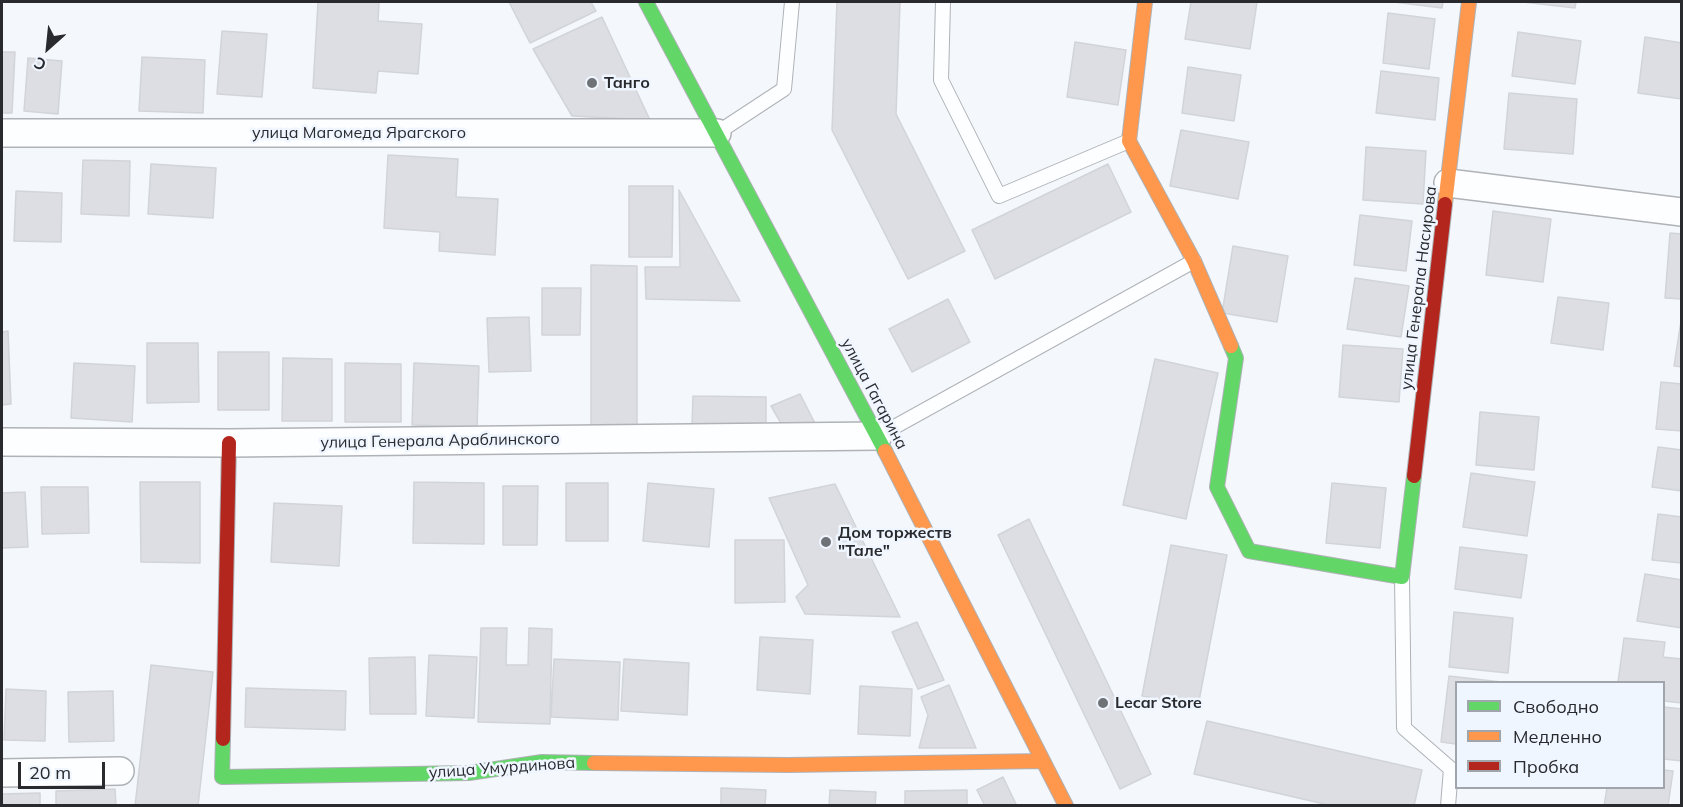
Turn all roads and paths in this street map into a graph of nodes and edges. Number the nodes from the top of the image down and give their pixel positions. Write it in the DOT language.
graph roads {
  1 [pos="646,2"];
  2 [pos="792,2"];
  3 [pos="943,2"];
  4 [pos="1145,2"];
  5 [pos="1469,2"];
  6 [pos="2,133"];
  7 [pos="717,133"];
  8 [pos="1129,141"];
  9 [pos="1448,183"];
  10 [pos="1682,212"];
  11 [pos="1194,261"];
  12 [pos="878,436"];
  13 [pos="2,442"];
  14 [pos="230,443"];
  15 [pos="1402,577"];
  16 [pos="1043,760"];
  17 [pos="120,771"];
  18 [pos="2,773"];
  19 [pos="1066,806"];
  20 [pos="1448,806"];
  1 -- 7 [label="street, улица Гагарина"];
  2 -- 7 [label="lane"];
  3 -- 8 [label="lane"];
  4 -- 8 [label="street"];
  5 -- 9 [label="street, улица Генерала Насирова"];
  6 -- 7 [label="street, улица Магомеда Ярагского"];
  7 -- 12 [label="street, улица Гагарина"];
  8 -- 11 [label="street"];
  9 -- 10 [label="street"];
  9 -- 15 [label="street, улица Генерала Насирова"];
  11 -- 12 [label="lane"];
  11 -- 15 [label="street"];
  12 -- 14 [label="street, улица Генерала Араблинского"];
  12 -- 16 [label="street, улица Гагарина"];
  13 -- 14 [label="street, улица Генерала Араблинского"];
  14 -- 16 [label="street, улица Умурдинова"];
  15 -- 20 [label="lane"];
  16 -- 19 [label="street, улица Гагарина"];
  17 -- 18 [label="street"];
}
